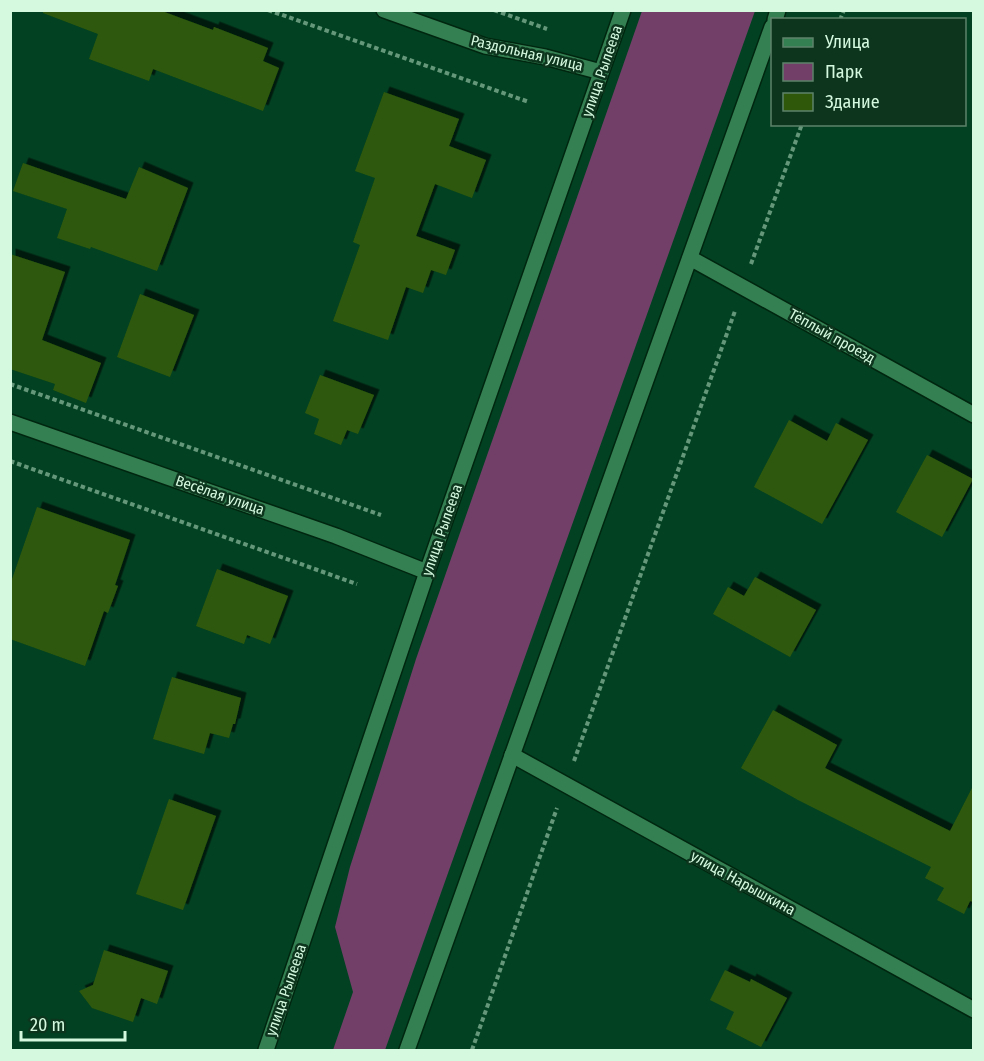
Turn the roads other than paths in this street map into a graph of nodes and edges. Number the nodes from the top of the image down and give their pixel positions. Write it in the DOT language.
graph roads {
  1 [pos="384,10"];
  2 [pos="623,10"];
  3 [pos="771,30"];
  4 [pos="602,72"];
  5 [pos="690,258"];
  6 [pos="974,415"];
  7 [pos="10,422"];
  8 [pos="427,573"];
  9 [pos="513,755"];
  10 [pos="974,1010"];
  11 [pos="266,1050"];
  12 [pos="406,1050"];
  1 -- 4 [label="street, Раздольная улица"];
  2 -- 4 [label="street, улица Рылеева"];
  3 -- 5 [label="street"];
  4 -- 8 [label="street, улица Рылеева"];
  5 -- 6 [label="street, Тёплый проезд"];
  5 -- 9 [label="street"];
  7 -- 8 [label="street, Весёлая улица"];
  8 -- 11 [label="street, улица Рылеева"];
  9 -- 10 [label="street, улица Нарышкина"];
  9 -- 12 [label="street"];
}
